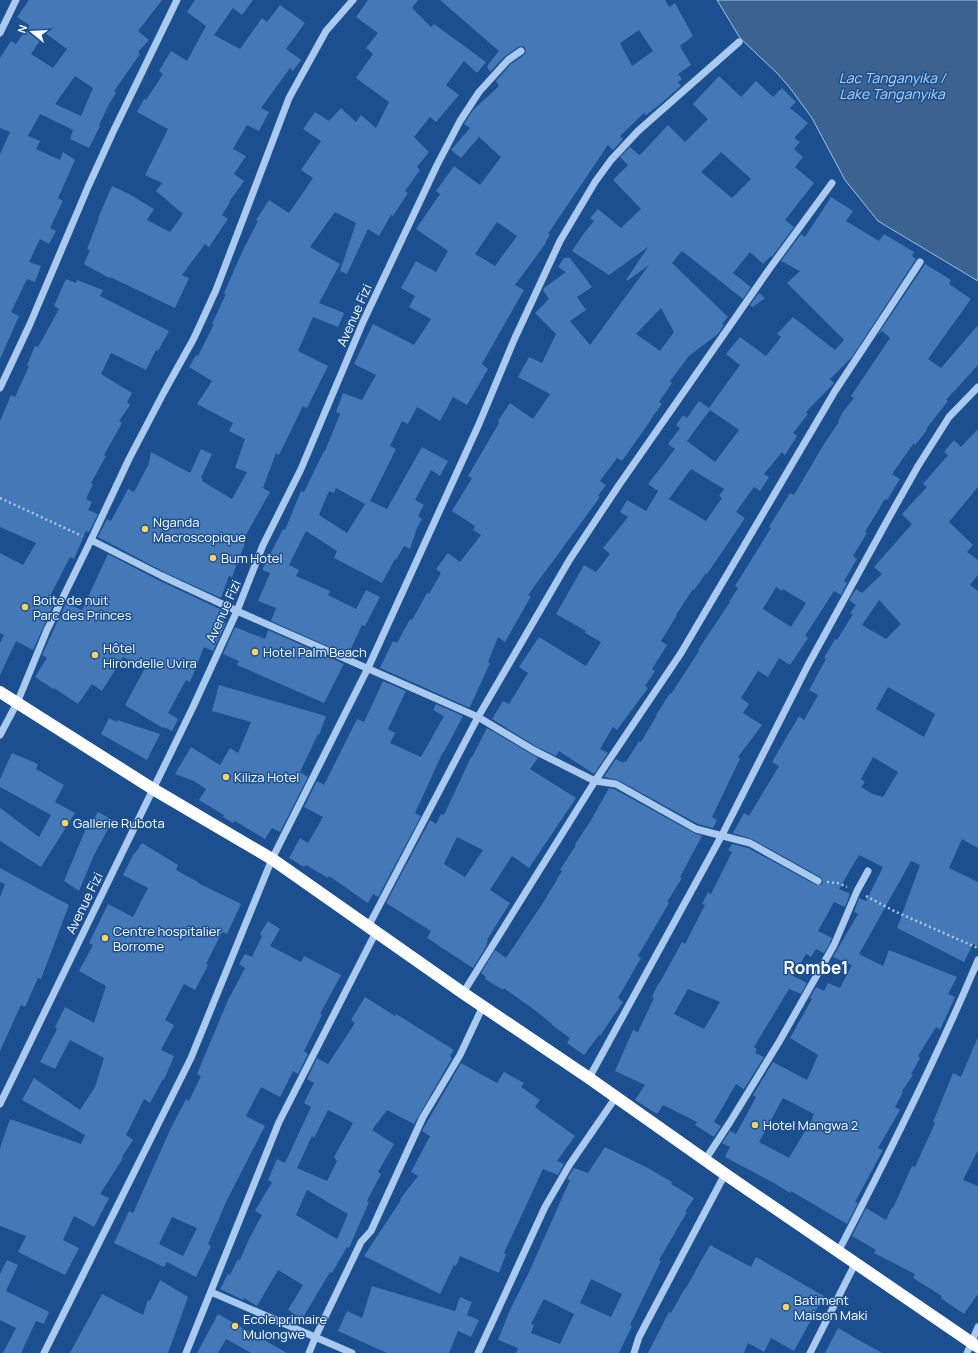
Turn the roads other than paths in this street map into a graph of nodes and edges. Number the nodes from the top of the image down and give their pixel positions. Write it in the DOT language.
graph roads {
  1 [pos="16,0"];
  2 [pos="177,0"];
  3 [pos="353,0"];
  4 [pos="0,33"];
  5 [pos="739,42"];
  6 [pos="520,51"];
  7 [pos="832,183"];
  8 [pos="920,262"];
  9 [pos="978,387"];
  10 [pos="0,388"];
  11 [pos="91,540"];
  12 [pos="237,611"];
  13 [pos="368,668"];
  14 [pos="0,692"];
  15 [pos="17,702"];
  16 [pos="478,717"];
  17 [pos="0,735"];
  18 [pos="595,781"];
  19 [pos="153,789"];
  20 [pos="722,836"];
  21 [pos="272,859"];
  22 [pos="868,871"];
  23 [pos="818,881"];
  24 [pos="372,929"];
  25 [pos="978,960"];
  26 [pos="463,993"];
  27 [pos="483,1006"];
  28 [pos="589,1078"];
  29 [pos="616,1097"];
  30 [pos="0,1104"];
  31 [pos="704,1160"];
  32 [pos="725,1174"];
  33 [pos="838,1252"];
  34 [pos="855,1264"];
  35 [pos="211,1292"];
  36 [pos="978,1327"];
  37 [pos="315,1338"];
  38 [pos="972,1348"];
  39 [pos="44,1353"];
  40 [pos="186,1353"];
  41 [pos="309,1353"];
  42 [pos="352,1353"];
  43 [pos="478,1353"];
  44 [pos="634,1353"];
  45 [pos="810,1353"];
  1 -- 4 [label="street"];
  2 -- 10 [label="street"];
  3 -- 11 [label="street"];
  5 -- 13 [label="street"];
  6 -- 12 [label="street, Avenue Fizi"];
  7 -- 16 [label="street"];
  8 -- 18 [label="street"];
  9 -- 20 [label="street"];
  11 -- 12 [label="street"];
  11 -- 15 [label="street"];
  12 -- 13 [label="street"];
  12 -- 19 [label="street, Avenue Fizi"];
  13 -- 16 [label="street"];
  13 -- 21 [label="street"];
  14 -- 15 [label="highway"];
  15 -- 17 [label="street"];
  15 -- 19 [label="highway"];
  16 -- 18 [label="street"];
  16 -- 24 [label="street"];
  18 -- 20 [label="street"];
  18 -- 26 [label="street"];
  19 -- 21 [label="highway"];
  19 -- 30 [label="street, Avenue Fizi"];
  20 -- 23 [label="street"];
  20 -- 28 [label="street"];
  21 -- 24 [label="highway"];
  21 -- 39 [label="street"];
  22 -- 31 [label="street"];
  24 -- 26 [label="highway"];
  24 -- 35 [label="street"];
  25 -- 33 [label="street"];
  26 -- 27 [label="highway"];
  27 -- 28 [label="highway"];
  27 -- 37 [label="street"];
  28 -- 29 [label="highway"];
  29 -- 31 [label="highway"];
  29 -- 43 [label="street"];
  31 -- 32 [label="highway"];
  32 -- 33 [label="highway"];
  32 -- 44 [label="street"];
  33 -- 34 [label="highway"];
  34 -- 38 [label="highway"];
  34 -- 45 [label="street"];
  35 -- 37 [label="street"];
  35 -- 40 [label="street"];
  36 -- 38 [label="street"];
  37 -- 41 [label="street"];
  37 -- 42 [label="street"];
}
